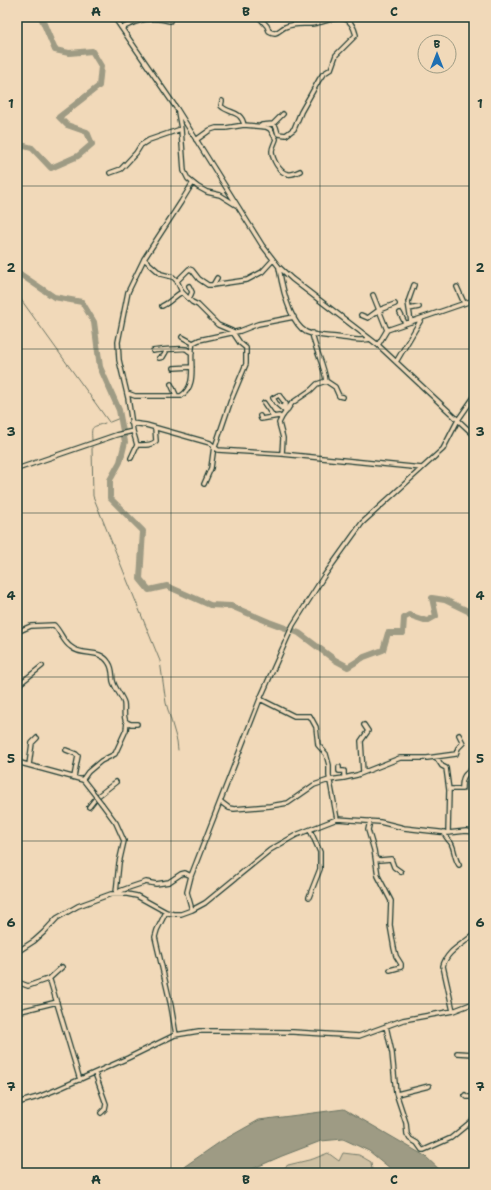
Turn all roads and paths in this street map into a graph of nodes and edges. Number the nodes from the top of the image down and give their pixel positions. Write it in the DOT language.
graph roads {
  1 [pos="114,17"];
  2 [pos="259,17"];
  3 [pos="142,18"];
  4 [pos="163,18"];
  5 [pos="170,21"];
  6 [pos="122,28"];
  7 [pos="222,101"];
  8 [pos="177,109"];
  9 [pos="282,114"];
  10 [pos="273,124"];
  11 [pos="244,126"];
  12 [pos="252,127"];
  13 [pos="181,129"];
  14 [pos="196,140"];
  15 [pos="300,171"];
  16 [pos="110,173"];
  17 [pos="192,184"];
  18 [pos="237,206"];
  19 [pos="144,258"];
  20 [pos="273,260"];
  21 [pos="279,267"];
  22 [pos="217,278"];
  23 [pos="177,281"];
  24 [pos="213,285"];
  25 [pos="190,286"];
  26 [pos="414,286"];
  27 [pos="457,287"];
  28 [pos="182,292"];
  29 [pos="373,295"];
  30 [pos="189,299"];
  31 [pos="474,300"];
  32 [pos="464,303"];
  33 [pos="396,304"];
  34 [pos="162,306"];
  35 [pos="419,307"];
  36 [pos="409,309"];
  37 [pos="379,310"];
  38 [pos="400,313"];
  39 [pos="361,315"];
  40 [pos="294,317"];
  41 [pos="422,318"];
  42 [pos="410,322"];
  43 [pos="405,323"];
  44 [pos="387,330"];
  45 [pos="234,333"];
  46 [pos="312,333"];
  47 [pos="182,337"];
  48 [pos="370,339"];
  49 [pos="193,343"];
  50 [pos="378,345"];
  51 [pos="167,350"];
  52 [pos="153,351"];
  53 [pos="192,353"];
  54 [pos="159,358"];
  55 [pos="396,362"];
  56 [pos="192,367"];
  57 [pos="174,368"];
  58 [pos="326,380"];
  59 [pos="171,384"];
  60 [pos="127,393"];
  61 [pos="176,395"];
  62 [pos="343,397"];
  63 [pos="474,397"];
  64 [pos="264,403"];
  65 [pos="287,410"];
  66 [pos="260,416"];
  67 [pos="273,416"];
  68 [pos="281,418"];
  69 [pos="458,420"];
  70 [pos="132,423"];
  71 [pos="156,428"];
  72 [pos="133,431"];
  73 [pos="474,435"];
  74 [pos="137,445"];
  75 [pos="214,446"];
  76 [pos="282,454"];
  77 [pos="131,458"];
  78 [pos="17,468"];
  79 [pos="422,468"];
  80 [pos="204,484"];
  81 [pos="17,632"];
  82 [pos="42,666"];
  83 [pos="17,686"];
  84 [pos="260,699"];
  85 [pos="127,722"];
  86 [pos="137,724"];
  87 [pos="364,725"];
  88 [pos="459,735"];
  89 [pos="37,738"];
  90 [pos="66,750"];
  91 [pos="436,757"];
  92 [pos="17,762"];
  93 [pos="29,765"];
  94 [pos="339,767"];
  95 [pos="474,768"];
  96 [pos="363,772"];
  97 [pos="74,777"];
  98 [pos="344,778"];
  99 [pos="84,780"];
  100 [pos="329,780"];
  101 [pos="116,782"];
  102 [pos="449,789"];
  103 [pos="221,802"];
  104 [pos="89,807"];
  105 [pos="337,819"];
  106 [pos="370,821"];
  107 [pos="310,830"];
  108 [pos="446,832"];
  109 [pos="474,832"];
  110 [pos="376,859"];
  111 [pos="459,865"];
  112 [pos="401,872"];
  113 [pos="191,876"];
  114 [pos="117,893"];
  115 [pos="309,897"];
  116 [pos="192,910"];
  117 [pos="166,912"];
  118 [pos="474,934"];
  119 [pos="17,952"];
  120 [pos="62,967"];
  121 [pos="390,970"];
  122 [pos="49,979"];
  123 [pos="20,983"];
  124 [pos="57,1002"];
  125 [pos="474,1003"];
  126 [pos="453,1011"];
  127 [pos="17,1012"];
  128 [pos="386,1026"];
  129 [pos="176,1035"];
  130 [pos="457,1053"];
  131 [pos="474,1054"];
  132 [pos="95,1073"];
  133 [pos="80,1080"];
  134 [pos="429,1086"];
  135 [pos="397,1094"];
  136 [pos="465,1095"];
  137 [pos="474,1097"];
  138 [pos="17,1103"];
  139 [pos="101,1113"];
  140 [pos="474,1119"];
  1 -- 6 [label="street"];
  2 -- 10 [label="street"];
  3 -- 4 [label="street"];
  3 -- 6 [label="street"];
  4 -- 5 [label="street"];
  6 -- 8 [label="street"];
  7 -- 11 [label="street"];
  8 -- 13 [label="street"];
  8 -- 14 [label="street"];
  9 -- 10 [label="street"];
  10 -- 12 [label="street"];
  11 -- 12 [label="street"];
  11 -- 14 [label="street"];
  12 -- 15 [label="street"];
  13 -- 16 [label="street"];
  13 -- 17 [label="street"];
  14 -- 18 [label="street"];
  17 -- 18 [label="street"];
  17 -- 19 [label="street"];
  18 -- 20 [label="street"];
  19 -- 23 [label="street"];
  19 -- 60 [label="street"];
  20 -- 21 [label="street"];
  20 -- 24 [label="street"];
  21 -- 40 [label="street"];
  21 -- 48 [label="street"];
  22 -- 24 [label="street"];
  23 -- 24 [label="street"];
  23 -- 28 [label="street"];
  25 -- 30 [label="street"];
  26 -- 36 [label="street"];
  27 -- 32 [label="street"];
  28 -- 30 [label="street"];
  28 -- 34 [label="street"];
  29 -- 37 [label="street"];
  30 -- 45 [label="street"];
  31 -- 32 [label="street"];
  32 -- 41 [label="street"];
  33 -- 37 [label="street"];
  35 -- 36 [label="street"];
  36 -- 42 [label="street"];
  37 -- 39 [label="street"];
  37 -- 44 [label="street"];
  38 -- 43 [label="street"];
  40 -- 45 [label="street"];
  40 -- 46 [label="street"];
  41 -- 42 [label="street"];
  41 -- 55 [label="street"];
  42 -- 43 [label="street"];
  43 -- 44 [label="street"];
  44 -- 50 [label="street"];
  45 -- 49 [label="street"];
  45 -- 75 [label="street"];
  46 -- 48 [label="street"];
  46 -- 58 [label="street"];
  47 -- 49 [label="street"];
  48 -- 50 [label="street"];
  49 -- 53 [label="street"];
  50 -- 55 [label="street"];
  51 -- 52 [label="street"];
  51 -- 53 [label="street"];
  51 -- 54 [label="street"];
  53 -- 56 [label="street"];
  55 -- 69 [label="street"];
  56 -- 57 [label="street"];
  56 -- 61 [label="street"];
  58 -- 62 [label="street"];
  58 -- 65 [label="street"];
  59 -- 61 [label="street"];
  60 -- 61 [label="street"];
  60 -- 70 [label="street"];
  63 -- 69 [label="street"];
  64 -- 67 [label="street"];
  65 -- 65 [label="street"];
  65 -- 68 [label="street"];
  66 -- 67 [label="street"];
  67 -- 68 [label="street"];
  68 -- 76 [label="street"];
  69 -- 73 [label="street"];
  69 -- 79 [label="street"];
  70 -- 71 [label="street"];
  70 -- 72 [label="street"];
  71 -- 74 [label="street"];
  71 -- 75 [label="street"];
  72 -- 74 [label="street"];
  72 -- 78 [label="street"];
  74 -- 77 [label="street"];
  75 -- 76 [label="street"];
  75 -- 80 [label="street"];
  76 -- 79 [label="street"];
  79 -- 84 [label="street"];
  81 -- 85 [label="street"];
  82 -- 83 [label="street"];
  84 -- 100 [label="street"];
  84 -- 103 [label="street"];
  85 -- 86 [label="street"];
  85 -- 99 [label="street"];
  87 -- 96 [label="street"];
  88 -- 91 [label="street"];
  89 -- 93 [label="street"];
  90 -- 97 [label="street"];
  91 -- 96 [label="street"];
  91 -- 102 [label="street"];
  92 -- 93 [label="street"];
  93 -- 97 [label="street"];
  94 -- 98 [label="street"];
  95 -- 102 [label="street"];
  96 -- 98 [label="street"];
  97 -- 99 [label="street"];
  98 -- 100 [label="street"];
  99 -- 114 [label="street, bridge"];
  100 -- 103 [label="street"];
  100 -- 105 [label="street"];
  101 -- 104 [label="street"];
  102 -- 108 [label="street"];
  103 -- 113 [label="street"];
  105 -- 106 [label="street"];
  105 -- 107 [label="street"];
  106 -- 108 [label="street"];
  106 -- 110 [label="street"];
  107 -- 115 [label="street"];
  107 -- 116 [label="street"];
  108 -- 109 [label="street"];
  108 -- 111 [label="street"];
  110 -- 112 [label="street"];
  110 -- 121 [label="street"];
  113 -- 114 [label="street"];
  113 -- 116 [label="street"];
  114 -- 117 [label="street"];
  114 -- 119 [label="street"];
  116 -- 117 [label="street"];
  117 -- 129 [label="street"];
  118 -- 126 [label="street"];
  120 -- 122 [label="street"];
  122 -- 123 [label="street"];
  122 -- 124 [label="street"];
  124 -- 127 [label="street"];
  124 -- 133 [label="street"];
  125 -- 126 [label="street"];
  126 -- 128 [label="street"];
  128 -- 129 [label="street"];
  128 -- 135 [label="street"];
  129 -- 132 [label="street"];
  130 -- 131 [label="street"];
  132 -- 133 [label="street"];
  132 -- 139 [label="street"];
  133 -- 138 [label="street"];
  134 -- 135 [label="street"];
  135 -- 140 [label="street"];
  136 -- 137 [label="street"];
}
